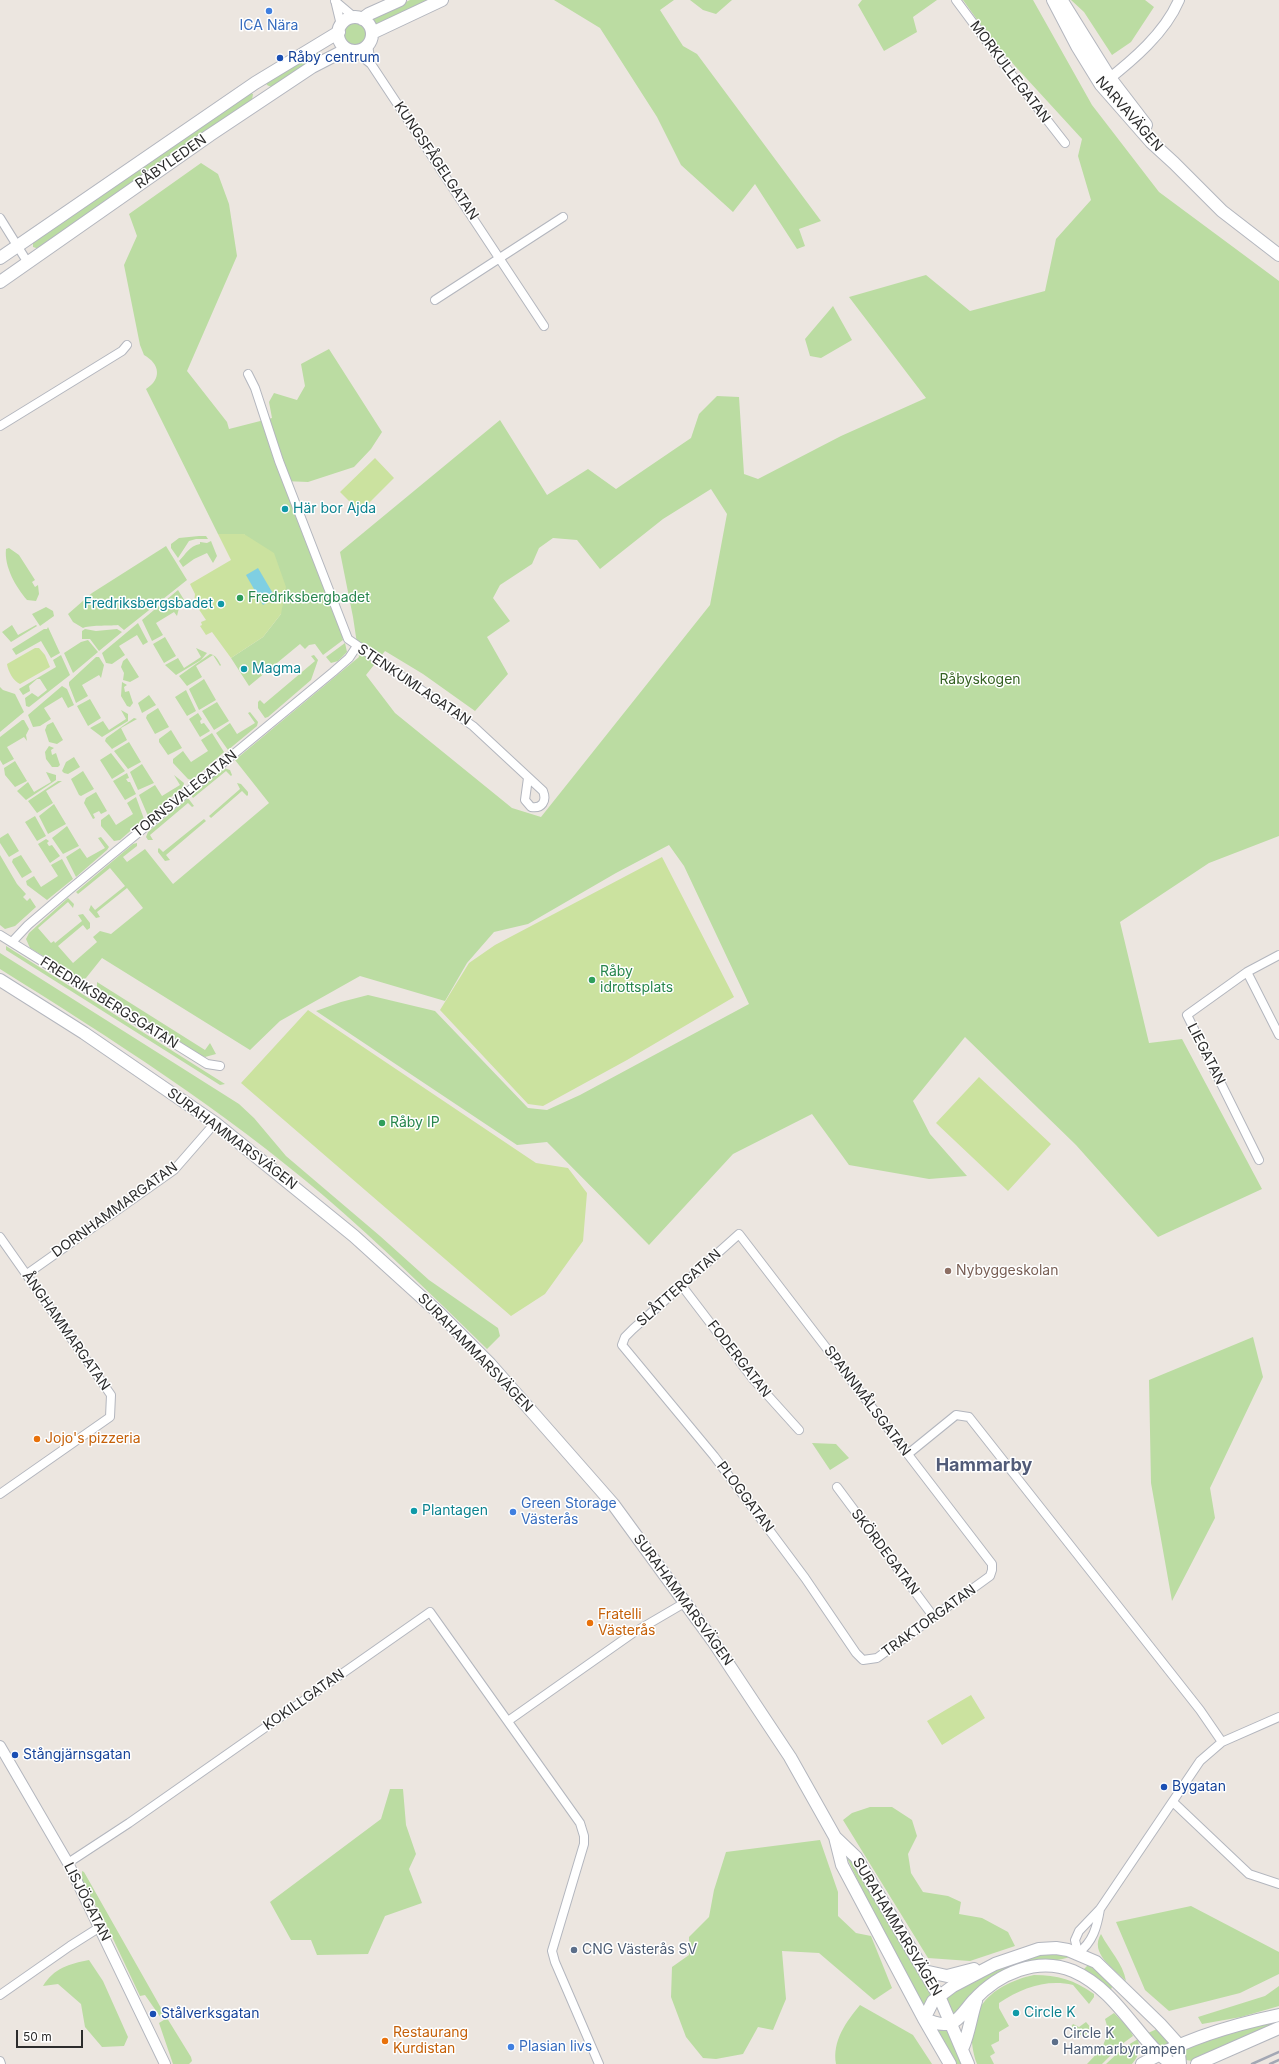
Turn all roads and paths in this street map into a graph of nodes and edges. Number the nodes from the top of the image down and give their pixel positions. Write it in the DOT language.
graph roads {
  1 [pos="335,0"];
  2 [pos="400,0"];
  3 [pos="442,0"];
  4 [pos="956,0"];
  5 [pos="1053,0"];
  6 [pos="1062,0"];
  7 [pos="1179,0"];
  8 [pos="358,18"];
  9 [pos="340,28"];
  10 [pos="372,33"];
  11 [pos="368,45"];
  12 [pos="351,50"];
  13 [pos="371,64"];
  14 [pos="1106,81"];
  15 [pos="1065,143"];
  16 [pos="563,217"];
  17 [pos="0,218"];
  18 [pos="17,246"];
  19 [pos="1279,255"];
  20 [pos="0,258"];
  21 [pos="501,258"];
  22 [pos="28,263"];
  23 [pos="0,282"];
  24 [pos="436,300"];
  25 [pos="544,326"];
  26 [pos="127,345"];
  27 [pos="248,374"];
  28 [pos="0,426"];
  29 [pos="357,646"];
  30 [pos="528,778"];
  31 [pos="0,935"];
  32 [pos="12,942"];
  33 [pos="1279,955"];
  34 [pos="1247,972"];
  35 [pos="0,980"];
  36 [pos="1279,1035"];
  37 [pos="220,1066"];
  38 [pos="215,1123"];
  39 [pos="1259,1160"];
  40 [pos="737,1236"];
  41 [pos="0,1237"];
  42 [pos="27,1274"];
  43 [pos="682,1286"];
  44 [pos="623,1342"];
  45 [pos="799,1430"];
  46 [pos="908,1454"];
  47 [pos="837,1487"];
  48 [pos="0,1494"];
  49 [pos="992,1571"];
  50 [pos="686,1602"];
  51 [pos="933,1616"];
  52 [pos="861,1658"];
  53 [pos="1279,1717"];
  54 [pos="508,1721"];
  55 [pos="1222,1742"];
  56 [pos="0,1746"];
  57 [pos="1173,1802"];
  58 [pos="835,1837"];
  59 [pos="68,1863"];
  60 [pos="1279,1884"];
  61 [pos="1100,1909"];
  62 [pos="100,1928"];
  63 [pos="1078,1953"];
  64 [pos="995,1964"];
  65 [pos="924,1971"];
  66 [pos="1072,1971"];
  67 [pos="1124,1989"];
  68 [pos="0,1995"];
  69 [pos="939,1996"];
  70 [pos="977,1996"];
  71 [pos="1113,2000"];
  72 [pos="1279,2015"];
  73 [pos="924,2019"];
  74 [pos="952,2023"];
  75 [pos="1160,2024"];
  76 [pos="1279,2028"];
  77 [pos="1215,2031"];
  78 [pos="1144,2036"];
  79 [pos="1178,2044"];
  80 [pos="963,2047"];
  81 [pos="1158,2054"];
  82 [pos="0,2061"];
  83 [pos="2,2064"];
  84 [pos="165,2064"];
  85 [pos="599,2064"];
  86 [pos="950,2064"];
  87 [pos="968,2064"];
  88 [pos="1141,2064"];
  89 [pos="1172,2064"];
  90 [pos="1180,2064"];
  91 [pos="1197,2064"];
  1 -- 8 [label="street"];
  1 -- 9 [label="street"];
  2 -- 8 [label="main road, RÅBYLEDEN"];
  3 -- 10 [label="main road"];
  4 -- 15 [label="street, MORKULLEGATAN"];
  5 -- 14 [label="main road, NARVAVÄGEN"];
  6 -- 14 [label="main road, NARVAVÄGEN"];
  7 -- 14 [label="street"];
  8 -- 9 [label="main road, RÅBYLEDEN"];
  8 -- 10 [label="main road"];
  9 -- 12 [label="main road"];
  9 -- 18 [label="main road, RÅBYLEDEN"];
  10 -- 11 [label="main road"];
  11 -- 12 [label="main road, RÅBYLEDEN"];
  11 -- 13 [label="street, KUNGSFÅGELGATAN"];
  12 -- 13 [label="street, KUNGSFÅGELGATAN"];
  12 -- 22 [label="main road, RÅBYLEDEN"];
  13 -- 21 [label="street, KUNGSFÅGELGATAN"];
  14 -- 19 [label="main road, NARVAVÄGEN"];
  16 -- 21 [label="street"];
  17 -- 18 [label="street"];
  18 -- 20 [label="main road, RÅBYLEDEN"];
  18 -- 22 [label="street"];
  21 -- 24 [label="street"];
  21 -- 25 [label="street, KUNGSFÅGELGATAN"];
  22 -- 23 [label="main road, RÅBYLEDEN"];
  26 -- 28 [label="street"];
  27 -- 29 [label="street, STENKUMLAGATAN"];
  29 -- 30 [label="street, STENKUMLAGATAN"];
  29 -- 32 [label="street, TORNSVALEGATAN"];
  31 -- 32 [label="street, FREDRIKSBERGSGATAN"];
  32 -- 37 [label="street, FREDRIKSBERGSGATAN"];
  33 -- 34 [label="street, LIEGATAN"];
  34 -- 36 [label="street"];
  34 -- 39 [label="street, LIEGATAN"];
  35 -- 38 [label="main road, SURAHAMMARSVÄGEN"];
  38 -- 42 [label="street, DORNHAMMARGATAN"];
  38 -- 50 [label="main road, SURAHAMMARSVÄGEN"];
  40 -- 43 [label="street, SLÅTTERGATAN"];
  40 -- 46 [label="street, SPANNMÅLSGATAN"];
  41 -- 42 [label="street, ÅNGHAMMARGATAN"];
  42 -- 48 [label="street, ÅNGHAMMARGATAN"];
  43 -- 44 [label="street, SLÅTTERGATAN"];
  43 -- 45 [label="street, FODERGATAN"];
  44 -- 52 [label="street, PLOGGATAN"];
  46 -- 49 [label="street, SPANNMÅLSGATAN"];
  46 -- 55 [label="street"];
  47 -- 51 [label="street, SKÖRDEGATAN"];
  49 -- 51 [label="street, TRAKTORGATAN"];
  50 -- 54 [label="street"];
  50 -- 58 [label="main road, SURAHAMMARSVÄGEN"];
  51 -- 52 [label="street, TRAKTORGATAN"];
  53 -- 55 [label="street"];
  54 -- 59 [label="street, KOKILLGATAN"];
  54 -- 85 [label="street"];
  55 -- 57 [label="street"];
  56 -- 59 [label="street, LISJÖGATAN"];
  57 -- 60 [label="street"];
  57 -- 61 [label="street"];
  58 -- 65 [label="main road, SURAHAMMARSVÄGEN"];
  58 -- 73 [label="main road, SURAHAMMARSVÄGEN"];
  59 -- 62 [label="street, LISJÖGATAN"];
  61 -- 63 [label="street"];
  61 -- 63 [label="street"];
  62 -- 68 [label="street"];
  62 -- 84 [label="street, LISJÖGATAN"];
  63 -- 64 [label="main road"];
  63 -- 66 [label="main road"];
  63 -- 67 [label="main road"];
  64 -- 65 [label="main road"];
  64 -- 69 [label="main road"];
  65 -- 69 [label="main road, SURAHAMMARSVÄGEN"];
  66 -- 70 [label="main road"];
  66 -- 71 [label="main road"];
  67 -- 71 [label="main road"];
  67 -- 75 [label="main road"];
  69 -- 73 [label="main road"];
  69 -- 74 [label="main road, SURAHAMMARSVÄGEN"];
  70 -- 74 [label="main road"];
  70 -- 80 [label="main road"];
  71 -- 78 [label="main road"];
  72 -- 77 [label="main road"];
  73 -- 74 [label="main road"];
  73 -- 86 [label="main road, SURAHAMMARSVÄGEN"];
  74 -- 80 [label="main road, SURAHAMMARSVÄGEN"];
  75 -- 77 [label="main road"];
  75 -- 79 [label="main road"];
  76 -- 91 [label="main road"];
  77 -- 79 [label="main road"];
  78 -- 81 [label="main road"];
  78 -- 88 [label="main road"];
  79 -- 81 [label="main road"];
  79 -- 90 [label="main road"];
  80 -- 87 [label="main road, SURAHAMMARSVÄGEN"];
  81 -- 88 [label="main road"];
  81 -- 89 [label="main road"];
  82 -- 83 [label="street"];
}
